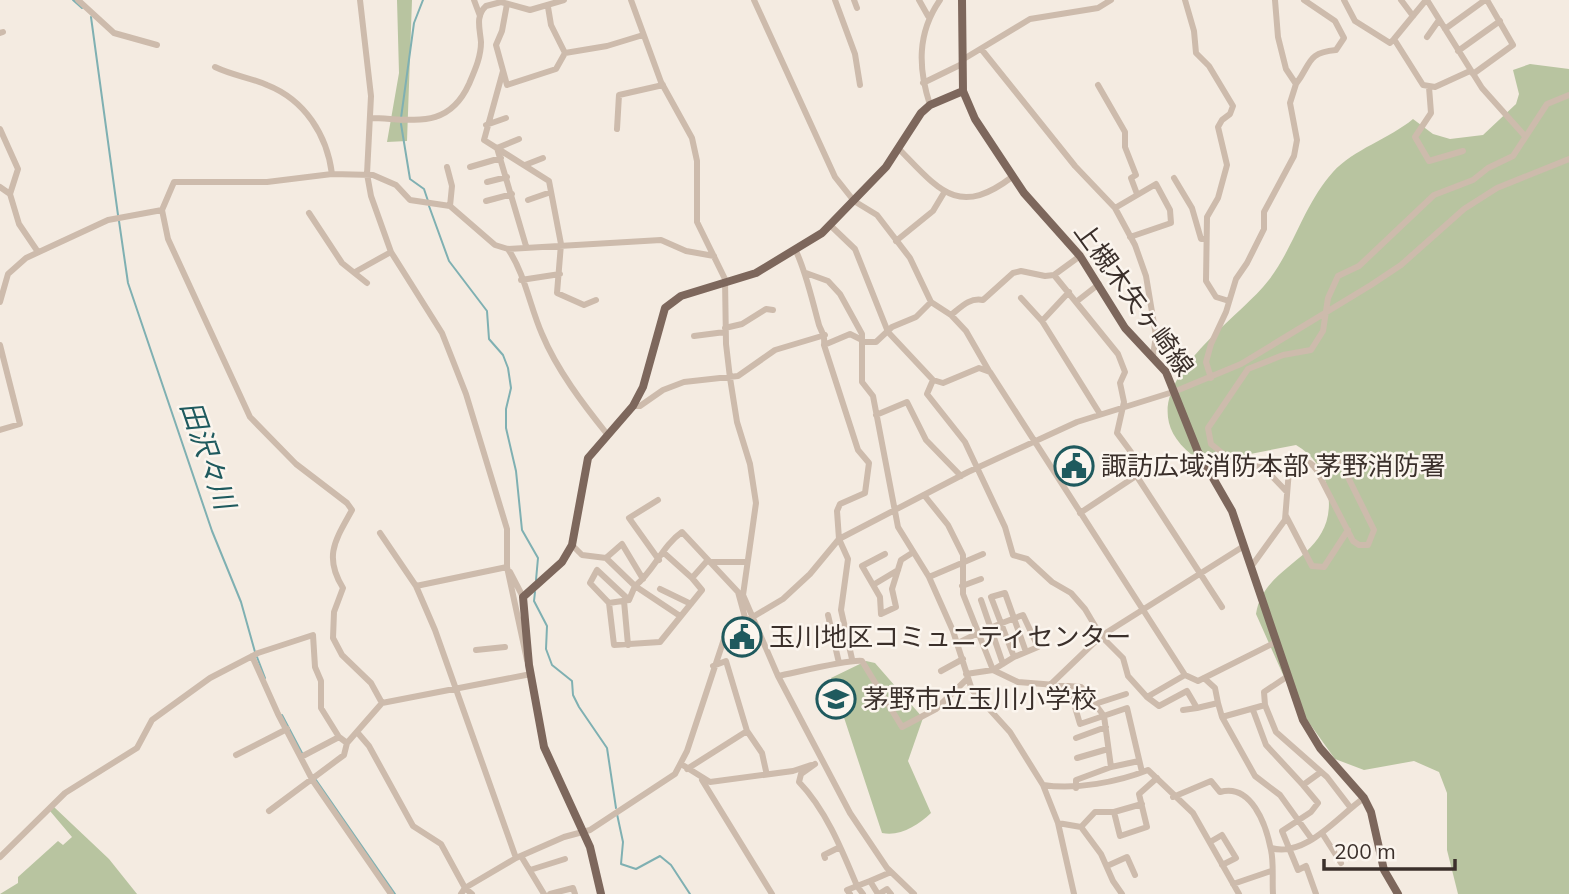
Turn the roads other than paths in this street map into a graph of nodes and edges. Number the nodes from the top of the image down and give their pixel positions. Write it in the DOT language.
graph roads {
  1 [pos="78,0"];
  2 [pos="360,0"];
  3 [pos="474,0"];
  4 [pos="564,0"];
  5 [pos="631,0"];
  6 [pos="754,0"];
  7 [pos="835,0"];
  8 [pos="854,0"];
  9 [pos="919,0"];
  10 [pos="940,0"];
  11 [pos="962,0"];
  12 [pos="1111,0"];
  13 [pos="1185,0"];
  14 [pos="1275,0"];
  15 [pos="1304,0"];
  16 [pos="1344,0"];
  17 [pos="1401,0"];
  18 [pos="1438,0"];
  19 [pos="1486,0"];
  20 [pos="1428,2"];
  21 [pos="507,4"];
  22 [pos="548,7"];
  23 [pos="857,8"];
  24 [pos="480,16"];
  25 [pos="929,16"];
  26 [pos="1413,16"];
  27 [pos="1439,20"];
  28 [pos="1500,21"];
  29 [pos="1445,29"];
  30 [pos="643,35"];
  31 [pos="1427,37"];
  32 [pos="1394,39"];
  33 [pos="157,45"];
  34 [pos="982,50"];
  35 [pos="1458,51"];
  36 [pos="565,53"];
  37 [pos="962,62"];
  38 [pos="215,67"];
  39 [pos="503,71"];
  40 [pos="1471,72"];
  41 [pos="923,83"];
  42 [pos="1296,84"];
  43 [pos="663,85"];
  44 [pos="860,85"];
  45 [pos="1098,85"];
  46 [pos="1429,87"];
  47 [pos="963,91"];
  48 [pos="1569,95"];
  49 [pos="930,105"];
  50 [pos="371,118"];
  51 [pos="506,118"];
  52 [pos="486,125"];
  53 [pos="0,129"];
  54 [pos="617,129"];
  55 [pos="1524,135"];
  56 [pos="519,139"];
  57 [pos="497,148"];
  58 [pos="899,149"];
  59 [pos="1463,152"];
  60 [pos="501,158"];
  61 [pos="543,158"];
  62 [pos="1569,159"];
  63 [pos="525,165"];
  64 [pos="447,167"];
  65 [pos="470,167"];
  66 [pos="332,174"];
  67 [pos="367,174"];
  68 [pos="507,177"];
  69 [pos="1012,177"];
  70 [pos="1174,178"];
  71 [pos="487,182"];
  72 [pos="0,187"];
  73 [pos="945,191"];
  74 [pos="551,192"];
  75 [pos="10,194"];
  76 [pos="512,194"];
  77 [pos="1137,194"];
  78 [pos="528,200"];
  79 [pos="486,201"];
  80 [pos="855,201"];
  81 [pos="450,206"];
  82 [pos="1115,208"];
  83 [pos="162,210"];
  84 [pos="309,213"];
  85 [pos="831,226"];
  86 [pos="1130,236"];
  87 [pos="1205,239"];
  88 [pos="896,241"];
  89 [pos="561,244"];
  90 [pos="526,246"];
  91 [pos="508,249"];
  92 [pos="391,251"];
  93 [pos="796,251"];
  94 [pos="38,252"];
  95 [pos="714,256"];
  96 [pos="1080,256"];
  97 [pos="355,272"];
  98 [pos="806,273"];
  99 [pos="560,274"];
  100 [pos="1054,275"];
  101 [pos="521,280"];
  102 [pos="367,283"];
  103 [pos="1099,284"];
  104 [pos="725,285"];
  105 [pos="1069,292"];
  106 [pos="1021,298"];
  107 [pos="596,300"];
  108 [pos="1229,300"];
  109 [pos="0,302"];
  110 [pos="931,302"];
  111 [pos="1076,302"];
  112 [pos="773,310"];
  113 [pos="1326,312"];
  114 [pos="951,315"];
  115 [pos="1042,321"];
  116 [pos="725,330"];
  117 [pos="888,332"];
  118 [pos="825,335"];
  119 [pos="694,336"];
  120 [pos="862,340"];
  121 [pos="0,345"];
  122 [pos="824,345"];
  123 [pos="1153,355"];
  124 [pos="990,372"];
  125 [pos="730,378"];
  126 [pos="1211,378"];
  127 [pos="933,380"];
  128 [pos="1176,391"];
  129 [pos="633,406"];
  130 [pos="1123,406"];
  131 [pos="1100,414"];
  132 [pos="876,415"];
  133 [pos="0,430"];
  134 [pos="607,434"];
  135 [pos="1034,443"];
  136 [pos="978,468"];
  137 [pos="1320,475"];
  138 [pos="961,476"];
  139 [pos="1136,476"];
  140 [pos="1287,492"];
  141 [pos="924,495"];
  142 [pos="658,500"];
  143 [pos="892,510"];
  144 [pos="1080,513"];
  145 [pos="1285,514"];
  146 [pos="1348,530"];
  147 [pos="380,533"];
  148 [pos="839,539"];
  149 [pos="572,545"];
  150 [pos="1244,546"];
  151 [pos="663,552"];
  152 [pos="912,553"];
  153 [pos="885,554"];
  154 [pos="983,554"];
  155 [pos="606,558"];
  156 [pos="659,560"];
  157 [pos="708,562"];
  158 [pos="746,562"];
  159 [pos="963,563"];
  160 [pos="847,564"];
  161 [pos="862,566"];
  162 [pos="507,567"];
  163 [pos="1251,567"];
  164 [pos="898,570"];
  165 [pos="1200,572"];
  166 [pos="929,577"];
  167 [pos="692,578"];
  168 [pos="643,579"];
  169 [pos="981,579"];
  170 [pos="873,585"];
  171 [pos="416,586"];
  172 [pos="635,586"];
  173 [pos="962,586"];
  174 [pos="660,589"];
  175 [pos="523,597"];
  176 [pos="991,597"];
  177 [pos="627,600"];
  178 [pos="981,600"];
  179 [pos="609,603"];
  180 [pos="691,604"];
  181 [pos="968,605"];
  182 [pos="1222,607"];
  183 [pos="1143,609"];
  184 [pos="828,615"];
  185 [pos="680,617"];
  186 [pos="748,619"];
  187 [pos="1013,619"];
  188 [pos="1000,624"];
  189 [pos="988,629"];
  190 [pos="977,633"];
  191 [pos="1101,636"];
  192 [pos="1276,642"];
  193 [pos="958,643"];
  194 [pos="628,645"];
  195 [pos="505,647"];
  196 [pos="476,650"];
  197 [pos="1026,652"];
  198 [pos="255,655"];
  199 [pos="1014,657"];
  200 [pos="852,659"];
  201 [pos="963,659"];
  202 [pos="839,663"];
  203 [pos="1003,664"];
  204 [pos="713,666"];
  205 [pos="530,669"];
  206 [pos="993,670"];
  207 [pos="941,671"];
  208 [pos="1185,675"];
  209 [pos="778,676"];
  210 [pos="1288,676"];
  211 [pos="967,677"];
  212 [pos="1204,678"];
  213 [pos="1049,686"];
  214 [pos="457,687"];
  215 [pos="1069,687"];
  216 [pos="1126,694"];
  217 [pos="1147,697"];
  218 [pos="382,703"];
  219 [pos="1096,704"];
  220 [pos="1218,704"];
  221 [pos="1265,705"];
  222 [pos="1197,708"];
  223 [pos="1183,710"];
  224 [pos="1253,710"];
  225 [pos="1104,716"];
  226 [pos="1222,717"];
  227 [pos="1106,727"];
  228 [pos="287,729"];
  229 [pos="747,731"];
  230 [pos="357,732"];
  231 [pos="339,737"];
  232 [pos="1076,738"];
  233 [pos="348,743"];
  234 [pos="1108,749"];
  235 [pos="236,755"];
  236 [pos="303,756"];
  237 [pos="1077,758"];
  238 [pos="823,760"];
  239 [pos="1139,761"];
  240 [pos="681,764"];
  241 [pos="815,764"];
  242 [pos="1111,767"];
  243 [pos="687,769"];
  244 [pos="766,771"];
  245 [pos="1142,772"];
  246 [pos="1321,772"];
  247 [pos="1157,778"];
  248 [pos="315,779"];
  249 [pos="702,779"];
  250 [pos="1043,785"];
  251 [pos="1303,785"];
  252 [pos="1076,788"];
  253 [pos="1173,797"];
  254 [pos="1364,798"];
  255 [pos="1142,804"];
  256 [pos="1350,807"];
  257 [pos="269,811"];
  258 [pos="1114,812"];
  259 [pos="1298,821"];
  260 [pos="1058,822"];
  261 [pos="1081,827"];
  262 [pos="584,832"];
  263 [pos="1322,833"];
  264 [pos="1311,838"];
  265 [pos="1210,842"];
  266 [pos="841,847"];
  267 [pos="1271,848"];
  268 [pos="1289,849"];
  269 [pos="0,856"];
  270 [pos="519,857"];
  271 [pos="825,858"];
  272 [pos="565,859"];
  273 [pos="1341,863"];
  274 [pos="1223,865"];
  275 [pos="1107,866"];
  276 [pos="530,870"];
  277 [pos="1271,871"];
  278 [pos="891,872"];
  279 [pos="1135,875"];
  280 [pos="870,881"];
  281 [pos="1233,884"];
  282 [pos="858,886"];
  283 [pos="463,891"];
  284 [pos="1236,893"];
  285 [pos="391,894"];
  286 [pos="472,894"];
  287 [pos="544,894"];
  288 [pos="550,894"];
  289 [pos="575,894"];
  290 [pos="601,894"];
  291 [pos="772,894"];
  292 [pos="850,894"];
  293 [pos="863,894"];
  294 [pos="878,894"];
  295 [pos="891,894"];
  296 [pos="914,894"];
  297 [pos="1074,894"];
  298 [pos="1122,894"];
  299 [pos="1273,894"];
  300 [pos="1317,894"];
  301 [pos="1398,894"];
  1 -- 33 [label="street"];
  2 -- 50 [label="street"];
  3 -- 24 [label="street"];
  4 -- 22 [label="street"];
  5 -- 30 [label="street"];
  6 -- 80 [label="street"];
  7 -- 44 [label="street"];
  8 -- 23 [label="street"];
  9 -- 25 [label="street"];
  10 -- 25 [label="street"];
  11 -- 37 [label="main road, 上槻木矢ヶ崎線"];
  12 -- 34 [label="street"];
  13 -- 87 [label="street"];
  14 -- 42 [label="street"];
  15 -- 42 [label="street"];
  16 -- 32 [label="street"];
  17 -- 26 [label="street"];
  18 -- 20 [label="street"];
  19 -- 28 [label="street"];
  19 -- 29 [label="street"];
  20 -- 26 [label="street"];
  20 -- 27 [label="street"];
  21 -- 22 [label="street"];
  21 -- 24 [label="street"];
  21 -- 39 [label="street"];
  22 -- 36 [label="street"];
  24 -- 50 [label="street"];
  25 -- 41 [label="street"];
  26 -- 32 [label="street"];
  27 -- 29 [label="street"];
  27 -- 31 [label="street"];
  28 -- 35 [label="street"];
  28 -- 40 [label="street"];
  29 -- 35 [label="street"];
  30 -- 36 [label="street"];
  30 -- 43 [label="street"];
  32 -- 46 [label="street"];
  34 -- 37 [label="street"];
  34 -- 82 [label="street"];
  35 -- 40 [label="street"];
  36 -- 39 [label="street"];
  37 -- 41 [label="street"];
  37 -- 47 [label="main road, 上槻木矢ヶ崎線"];
  38 -- 66 [label="street"];
  39 -- 52 [label="street"];
  40 -- 46 [label="street"];
  40 -- 55 [label="street"];
  41 -- 49 [label="street"];
  42 -- 108 [label="street"];
  43 -- 54 [label="street"];
  43 -- 95 [label="street"];
  45 -- 77 [label="street"];
  46 -- 59 [label="street"];
  47 -- 49 [label="main road"];
  47 -- 69 [label="main road, 上槻木矢ヶ崎線"];
  48 -- 55 [label="street"];
  49 -- 58 [label="main road"];
  50 -- 67 [label="street"];
  51 -- 52 [label="street"];
  52 -- 57 [label="street"];
  53 -- 75 [label="street"];
  55 -- 113 [label="street"];
  56 -- 57 [label="street"];
  57 -- 60 [label="street"];
  57 -- 63 [label="street"];
  58 -- 73 [label="street"];
  58 -- 80 [label="main road"];
  60 -- 65 [label="street"];
  60 -- 68 [label="street"];
  61 -- 63 [label="street"];
  62 -- 113 [label="street"];
  63 -- 74 [label="street"];
  64 -- 81 [label="street"];
  66 -- 67 [label="street"];
  66 -- 83 [label="street"];
  67 -- 81 [label="street"];
  67 -- 92 [label="street"];
  68 -- 71 [label="street"];
  68 -- 76 [label="street"];
  69 -- 73 [label="street"];
  69 -- 96 [label="main road, 上槻木矢ヶ崎線"];
  70 -- 87 [label="street"];
  72 -- 75 [label="street"];
  73 -- 88 [label="street"];
  74 -- 78 [label="street"];
  74 -- 89 [label="street"];
  75 -- 94 [label="street"];
  76 -- 79 [label="street"];
  76 -- 90 [label="street"];
  77 -- 82 [label="street"];
  77 -- 86 [label="street"];
  80 -- 85 [label="main road"];
  80 -- 88 [label="street"];
  81 -- 91 [label="street"];
  82 -- 86 [label="street"];
  83 -- 94 [label="street"];
  83 -- 218 [label="street"];
  84 -- 97 [label="street"];
  85 -- 93 [label="main road"];
  85 -- 117 [label="street"];
  86 -- 123 [label="street"];
  87 -- 108 [label="street"];
  88 -- 110 [label="street"];
  89 -- 90 [label="street"];
  89 -- 95 [label="street"];
  89 -- 99 [label="street"];
  90 -- 91 [label="street"];
  91 -- 101 [label="street"];
  92 -- 97 [label="street"];
  92 -- 162 [label="street"];
  93 -- 98 [label="street"];
  93 -- 104 [label="main road"];
  94 -- 109 [label="street"];
  95 -- 104 [label="street"];
  96 -- 100 [label="street"];
  96 -- 103 [label="main road, 上槻木矢ヶ崎線"];
  97 -- 102 [label="street"];
  98 -- 118 [label="street"];
  98 -- 120 [label="street"];
  99 -- 101 [label="street"];
  99 -- 107 [label="street"];
  100 -- 105 [label="street"];
  100 -- 114 [label="street"];
  101 -- 134 [label="street"];
  103 -- 111 [label="street"];
  103 -- 123 [label="main road, 上槻木矢ヶ崎線"];
  104 -- 116 [label="street"];
  104 -- 129 [label="main road"];
  105 -- 111 [label="street"];
  105 -- 115 [label="street"];
  106 -- 115 [label="street"];
  108 -- 126 [label="street"];
  110 -- 114 [label="street"];
  110 -- 117 [label="street"];
  111 -- 130 [label="street"];
  112 -- 116 [label="street"];
  113 -- 126 [label="street"];
  113 -- 140 [label="street"];
  114 -- 124 [label="street"];
  115 -- 131 [label="street"];
  116 -- 119 [label="street"];
  116 -- 125 [label="street"];
  117 -- 120 [label="street"];
  117 -- 127 [label="street"];
  118 -- 122 [label="street"];
  118 -- 125 [label="street"];
  120 -- 122 [label="street"];
  120 -- 132 [label="street"];
  121 -- 133 [label="street"];
  122 -- 148 [label="street"];
  123 -- 128 [label="main road, 上槻木矢ヶ崎線"];
  124 -- 127 [label="street"];
  124 -- 135 [label="street"];
  125 -- 129 [label="street"];
  125 -- 158 [label="street"];
  126 -- 128 [label="street"];
  127 -- 136 [label="street"];
  128 -- 130 [label="street"];
  128 -- 150 [label="main road, 上槻木矢ヶ崎線"];
  129 -- 134 [label="main road"];
  130 -- 131 [label="street"];
  130 -- 139 [label="street"];
  131 -- 135 [label="street"];
  132 -- 138 [label="street"];
  132 -- 143 [label="street"];
  134 -- 149 [label="main road"];
  135 -- 136 [label="street"];
  135 -- 144 [label="street"];
  136 -- 138 [label="street"];
  136 -- 191 [label="street"];
  137 -- 140 [label="street"];
  137 -- 146 [label="street"];
  137 -- 146 [label="street"];
  138 -- 141 [label="street"];
  139 -- 144 [label="street"];
  139 -- 165 [label="street"];
  140 -- 145 [label="street"];
  141 -- 143 [label="street"];
  141 -- 159 [label="street"];
  142 -- 156 [label="street"];
  143 -- 148 [label="street"];
  143 -- 152 [label="street"];
  144 -- 183 [label="street"];
  145 -- 146 [label="street"];
  145 -- 163 [label="street"];
  147 -- 171 [label="street"];
  148 -- 160 [label="street"];
  148 -- 186 [label="street"];
  149 -- 155 [label="street"];
  149 -- 175 [label="main road"];
  150 -- 163 [label="main road, 上槻木矢ヶ崎線"];
  150 -- 165 [label="street"];
  151 -- 156 [label="street"];
  151 -- 157 [label="street"];
  151 -- 167 [label="street"];
  152 -- 164 [label="street"];
  152 -- 166 [label="street"];
  153 -- 161 [label="street"];
  154 -- 159 [label="street"];
  155 -- 168 [label="street"];
  155 -- 172 [label="street"];
  156 -- 168 [label="street"];
  157 -- 158 [label="street"];
  157 -- 167 [label="street"];
  157 -- 186 [label="street"];
  158 -- 186 [label="street"];
  159 -- 166 [label="street"];
  159 -- 173 [label="street"];
  160 -- 161 [label="street"];
  160 -- 200 [label="street"];
  161 -- 170 [label="street"];
  162 -- 171 [label="street"];
  162 -- 175 [label="street"];
  162 -- 205 [label="street"];
  163 -- 192 [label="main road, 上槻木矢ヶ崎線"];
  164 -- 170 [label="street"];
  164 -- 170 [label="street"];
  165 -- 182 [label="street"];
  165 -- 183 [label="street"];
  166 -- 193 [label="street"];
  167 -- 180 [label="street"];
  168 -- 172 [label="street"];
  169 -- 173 [label="street"];
  171 -- 214 [label="street"];
  172 -- 177 [label="street"];
  172 -- 185 [label="street"];
  173 -- 181 [label="street"];
  174 -- 180 [label="street"];
  175 -- 205 [label="main road"];
  176 -- 178 [label="street"];
  176 -- 187 [label="street"];
  176 -- 188 [label="street"];
  177 -- 179 [label="street"];
  177 -- 179 [label="street"];
  177 -- 194 [label="street"];
  178 -- 181 [label="street"];
  178 -- 189 [label="street"];
  179 -- 194 [label="street"];
  180 -- 185 [label="street"];
  181 -- 190 [label="street"];
  183 -- 191 [label="street"];
  183 -- 208 [label="street"];
  184 -- 202 [label="street"];
  185 -- 194 [label="street"];
  186 -- 204 [label="street"];
  186 -- 209 [label="street"];
  187 -- 188 [label="street"];
  187 -- 197 [label="street"];
  187 -- 197 [label="street"];
  188 -- 189 [label="street"];
  188 -- 199 [label="street"];
  189 -- 190 [label="street"];
  189 -- 203 [label="street"];
  190 -- 193 [label="street"];
  190 -- 206 [label="street"];
  191 -- 213 [label="street"];
  191 -- 217 [label="street"];
  192 -- 210 [label="main road, 上槻木矢ヶ崎線"];
  192 -- 212 [label="street"];
  193 -- 201 [label="street"];
  195 -- 196 [label="street"];
  197 -- 199 [label="street"];
  198 -- 228 [label="street"];
  198 -- 231 [label="street"];
  198 -- 269 [label="street"];
  199 -- 203 [label="street"];
  200 -- 202 [label="street"];
  200 -- 211 [label="street"];
  201 -- 207 [label="street"];
  201 -- 211 [label="street"];
  202 -- 209 [label="street"];
  203 -- 206 [label="street"];
  204 -- 229 [label="street"];
  204 -- 240 [label="street"];
  205 -- 214 [label="street"];
  205 -- 262 [label="main road"];
  206 -- 211 [label="street"];
  206 -- 213 [label="street"];
  208 -- 212 [label="street"];
  208 -- 217 [label="street"];
  209 -- 238 [label="street"];
  210 -- 221 [label="street"];
  210 -- 254 [label="main road, 上槻木矢ヶ崎線"];
  211 -- 250 [label="street"];
  212 -- 220 [label="street"];
  213 -- 215 [label="street"];
  214 -- 218 [label="street"];
  214 -- 270 [label="street"];
  215 -- 219 [label="street"];
  215 -- 225 [label="street"];
  216 -- 219 [label="street"];
  217 -- 222 [label="street"];
  218 -- 230 [label="street"];
  219 -- 225 [label="street"];
  220 -- 222 [label="street"];
  220 -- 226 [label="street"];
  221 -- 224 [label="street"];
  221 -- 246 [label="street"];
  222 -- 223 [label="street"];
  224 -- 226 [label="street"];
  224 -- 251 [label="street"];
  225 -- 227 [label="street"];
  225 -- 239 [label="street"];
  226 -- 259 [label="street"];
  227 -- 232 [label="street"];
  227 -- 234 [label="street"];
  228 -- 235 [label="street"];
  228 -- 236 [label="street"];
  229 -- 243 [label="street"];
  229 -- 244 [label="street"];
  230 -- 233 [label="street"];
  230 -- 283 [label="street"];
  231 -- 233 [label="street"];
  231 -- 236 [label="street"];
  233 -- 248 [label="street"];
  234 -- 237 [label="street"];
  234 -- 242 [label="street"];
  236 -- 248 [label="street"];
  238 -- 241 [label="street"];
  238 -- 278 [label="street"];
  239 -- 242 [label="street"];
  239 -- 245 [label="street"];
  240 -- 243 [label="street"];
  240 -- 262 [label="street"];
  241 -- 249 [label="street"];
  241 -- 266 [label="street"];
  242 -- 252 [label="street"];
  243 -- 249 [label="street"];
  245 -- 247 [label="street"];
  245 -- 252 [label="street"];
  246 -- 251 [label="street"];
  246 -- 256 [label="street"];
  247 -- 253 [label="street"];
  247 -- 255 [label="street"];
  248 -- 257 [label="street"];
  248 -- 285 [label="street"];
  249 -- 291 [label="street"];
  250 -- 252 [label="street"];
  250 -- 260 [label="street"];
  251 -- 259 [label="street"];
  253 -- 265 [label="street"];
  253 -- 267 [label="street"];
  254 -- 256 [label="street"];
  254 -- 301 [label="main road, 上槻木矢ヶ崎線"];
  255 -- 258 [label="street"];
  255 -- 258 [label="street"];
  256 -- 263 [label="street"];
  258 -- 261 [label="street"];
  259 -- 264 [label="street"];
  259 -- 268 [label="street"];
  260 -- 261 [label="street"];
  260 -- 297 [label="street"];
  261 -- 275 [label="street"];
  262 -- 270 [label="street"];
  262 -- 290 [label="main road"];
  263 -- 264 [label="street"];
  263 -- 273 [label="street"];
  264 -- 268 [label="street"];
  265 -- 274 [label="street"];
  265 -- 274 [label="street"];
  266 -- 271 [label="street"];
  266 -- 282 [label="street"];
  267 -- 268 [label="street"];
  267 -- 277 [label="street"];
  268 -- 300 [label="street"];
  270 -- 276 [label="street"];
  270 -- 283 [label="street"];
  272 -- 276 [label="street"];
  274 -- 281 [label="street"];
  275 -- 279 [label="street"];
  275 -- 298 [label="street"];
  276 -- 287 [label="street"];
  277 -- 281 [label="street"];
  277 -- 299 [label="street"];
  278 -- 280 [label="street"];
  278 -- 296 [label="street"];
  280 -- 282 [label="street"];
  280 -- 294 [label="street"];
  281 -- 284 [label="street"];
  282 -- 292 [label="street"];
  282 -- 293 [label="street"];
  283 -- 286 [label="street"];
  288 -- 289 [label="street"];
  294 -- 295 [label="street"];
}
